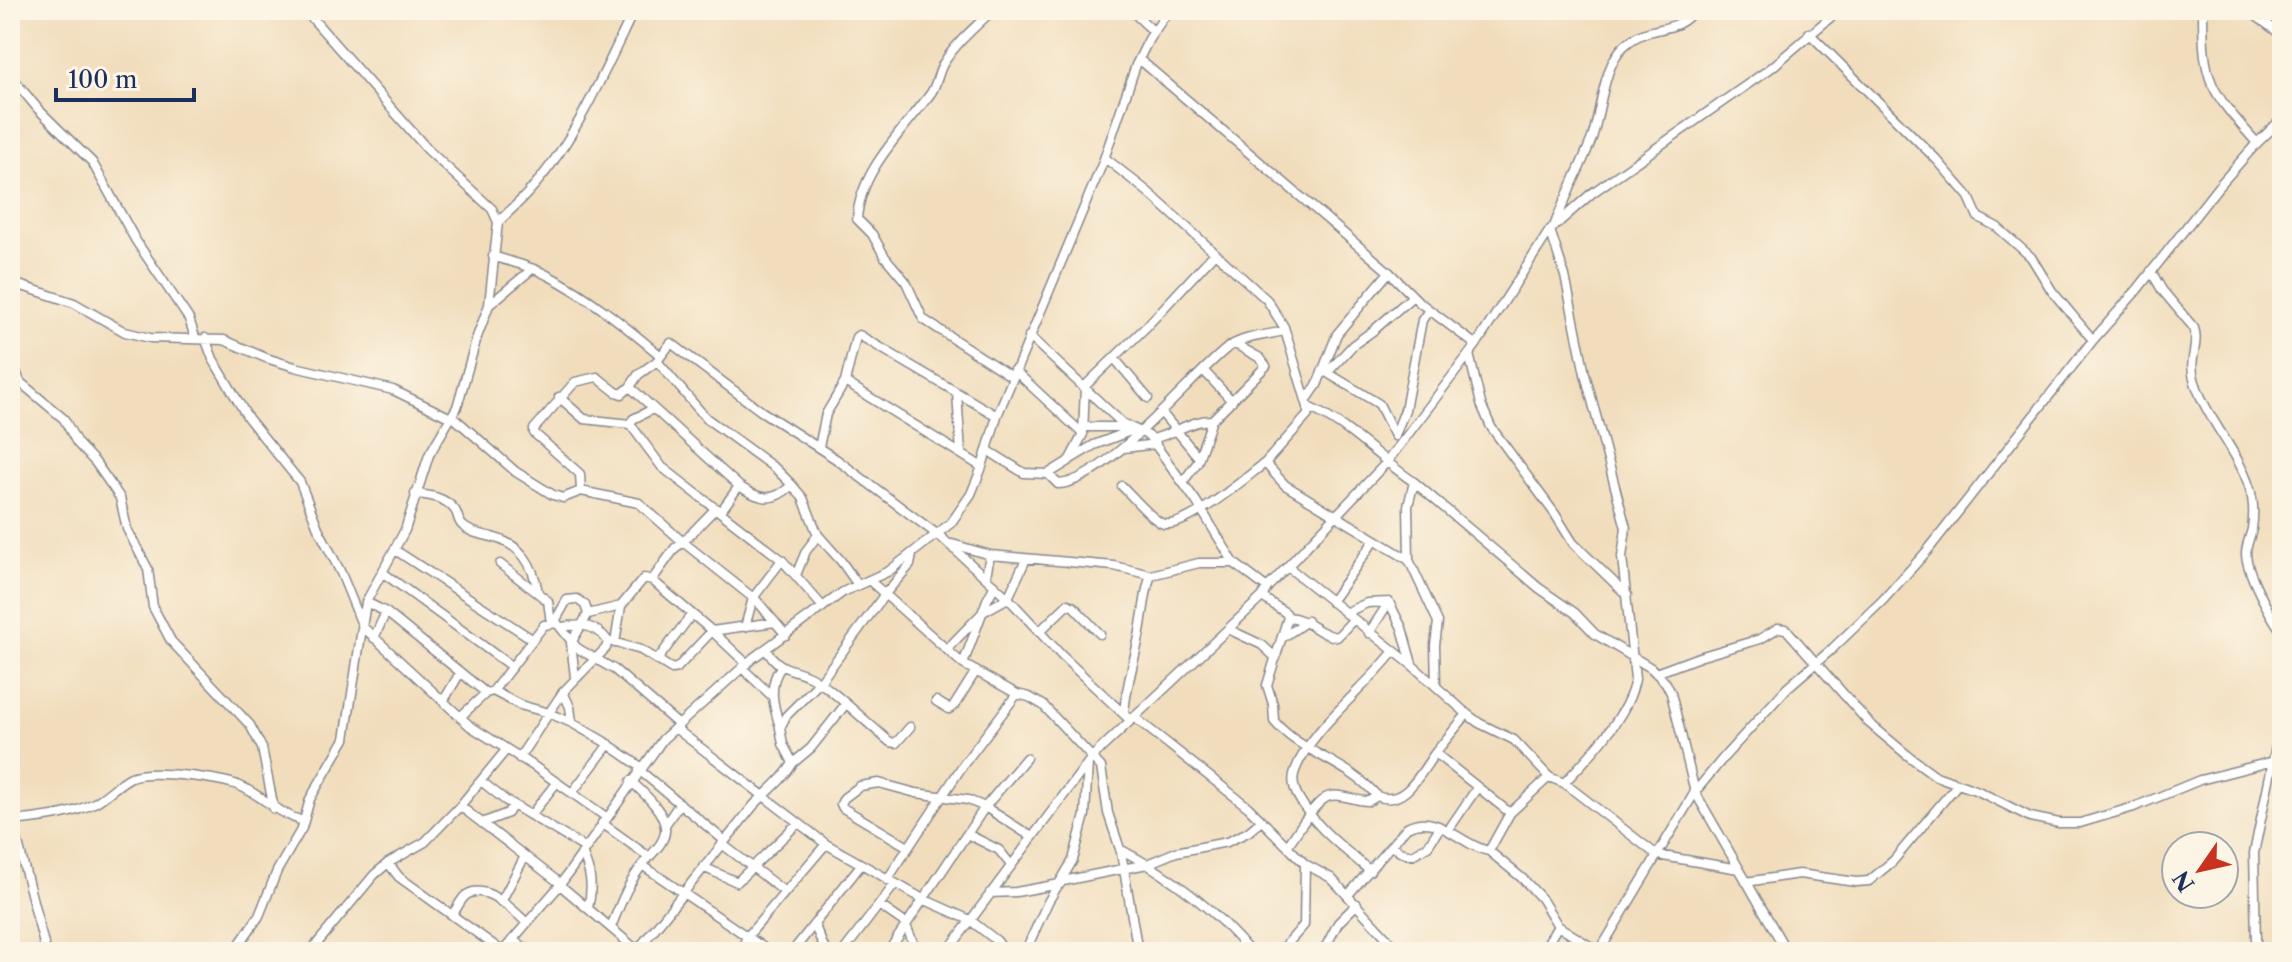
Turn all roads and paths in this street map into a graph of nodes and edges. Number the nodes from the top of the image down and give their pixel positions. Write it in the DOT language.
graph roads {
  1 [pos="305,10"];
  2 [pos="634,10"];
  3 [pos="993,10"];
  4 [pos="1131,10"];
  5 [pos="1169,10"];
  6 [pos="1694,10"];
  7 [pos="1839,10"];
  8 [pos="2203,10"];
  9 [pos="2248,10"];
  10 [pos="1154,32"];
  11 [pos="1809,33"];
  12 [pos="2282,35"];
  13 [pos="1139,59"];
  14 [pos="10,75"];
  15 [pos="2282,119"];
  16 [pos="2257,143"];
  17 [pos="1105,158"];
  18 [pos="498,222"];
  19 [pos="1552,227"];
  20 [pos="1215,253"];
  21 [pos="493,256"];
  22 [pos="531,270"];
  23 [pos="2151,271"];
  24 [pos="1389,272"];
  25 [pos="10,282"];
  26 [pos="1413,296"];
  27 [pos="489,305"];
  28 [pos="1429,310"];
  29 [pos="1285,331"];
  30 [pos="1029,336"];
  31 [pos="195,337"];
  32 [pos="205,338"];
  33 [pos="2093,340"];
  34 [pos="1235,344"];
  35 [pos="1476,345"];
  36 [pos="1469,354"];
  37 [pos="10,355"];
  38 [pos="1114,358"];
  39 [pos="659,359"];
  40 [pos="1204,371"];
  41 [pos="1325,372"];
  42 [pos="1013,374"];
  43 [pos="845,382"];
  44 [pos="1085,386"];
  45 [pos="630,387"];
  46 [pos="957,393"];
  47 [pos="559,397"];
  48 [pos="1148,398"];
  49 [pos="1232,401"];
  50 [pos="1307,404"];
  51 [pos="653,409"];
  52 [pos="1161,412"];
  53 [pos="997,416"];
  54 [pos="451,417"];
  55 [pos="1212,420"];
  56 [pos="630,424"];
  57 [pos="1133,429"];
  58 [pos="1083,430"];
  59 [pos="1177,432"];
  60 [pos="1395,435"];
  61 [pos="1154,441"];
  62 [pos="1398,445"];
  63 [pos="819,447"];
  64 [pos="1123,448"];
  65 [pos="987,450"];
  66 [pos="961,453"];
  67 [pos="1199,458"];
  68 [pos="1069,461"];
  69 [pos="1265,463"];
  70 [pos="1386,463"];
  71 [pos="982,467"];
  72 [pos="1048,474"];
  73 [pos="1183,482"];
  74 [pos="1414,482"];
  75 [pos="792,485"];
  76 [pos="739,486"];
  77 [pos="1122,486"];
  78 [pos="581,491"];
  79 [pos="415,494"];
  80 [pos="718,510"];
  81 [pos="1202,511"];
  82 [pos="1336,518"];
  83 [pos="818,535"];
  84 [pos="938,535"];
  85 [pos="1374,541"];
  86 [pos="683,542"];
  87 [pos="949,543"];
  88 [pos="395,550"];
  89 [pos="912,555"];
  90 [pos="990,555"];
  91 [pos="1026,559"];
  92 [pos="782,560"];
  93 [pos="1409,560"];
  94 [pos="1234,563"];
  95 [pos="500,564"];
  96 [pos="1288,567"];
  97 [pos="382,572"];
  98 [pos="796,575"];
  99 [pos="1151,575"];
  100 [pos="986,576"];
  101 [pos="652,580"];
  102 [pos="869,580"];
  103 [pos="858,585"];
  104 [pos="995,585"];
  105 [pos="1267,588"];
  106 [pos="538,592"];
  107 [pos="885,594"];
  108 [pos="1628,596"];
  109 [pos="1262,597"];
  110 [pos="753,598"];
  111 [pos="1008,598"];
  112 [pos="567,600"];
  113 [pos="548,601"];
  114 [pos="366,602"];
  115 [pos="1331,602"];
  116 [pos="1389,602"];
  117 [pos="621,606"];
  118 [pos="823,607"];
  119 [pos="386,612"];
  120 [pos="983,612"];
  121 [pos="1345,613"];
  122 [pos="588,614"];
  123 [pos="692,614"];
  124 [pos="1288,617"];
  125 [pos="1353,620"];
  126 [pos="1307,621"];
  127 [pos="775,622"];
  128 [pos="582,624"];
  129 [pos="556,625"];
  130 [pos="363,627"];
  131 [pos="745,627"];
  132 [pos="1228,629"];
  133 [pos="712,631"];
  134 [pos="1039,632"];
  135 [pos="2282,632"];
  136 [pos="1369,633"];
  137 [pos="1100,634"];
  138 [pos="786,635"];
  139 [pos="374,638"];
  140 [pos="1282,638"];
  141 [pos="532,639"];
  142 [pos="612,642"];
  143 [pos="571,643"];
  144 [pos="947,649"];
  145 [pos="766,650"];
  146 [pos="1393,652"];
  147 [pos="1633,657"];
  148 [pos="1276,658"];
  149 [pos="595,659"];
  150 [pos="658,659"];
  151 [pos="1816,663"];
  152 [pos="963,664"];
  153 [pos="1412,665"];
  154 [pos="744,666"];
  155 [pos="512,667"];
  156 [pos="781,667"];
  157 [pos="976,671"];
  158 [pos="460,673"];
  159 [pos="1656,673"];
  160 [pos="575,677"];
  161 [pos="820,682"];
  162 [pos="1437,687"];
  163 [pos="489,692"];
  164 [pos="563,692"];
  165 [pos="1017,694"];
  166 [pos="773,697"];
  167 [pos="444,700"];
  168 [pos="936,701"];
  169 [pos="845,705"];
  170 [pos="549,713"];
  171 [pos="1467,714"];
  172 [pos="460,717"];
  173 [pos="1130,717"];
  174 [pos="2282,717"];
  175 [pos="572,723"];
  176 [pos="677,726"];
  177 [pos="910,727"];
  178 [pos="780,728"];
  179 [pos="609,744"];
  180 [pos="1309,747"];
  181 [pos="506,750"];
  182 [pos="1435,753"];
  183 [pos="519,758"];
  184 [pos="1026,758"];
  185 [pos="1090,760"];
  186 [pos="2278,761"];
  187 [pos="793,763"];
  188 [pos="640,768"];
  189 [pos="1549,777"];
  190 [pos="481,781"];
  191 [pos="631,781"];
  192 [pos="557,782"];
  193 [pos="1564,783"];
  194 [pos="1957,785"];
  195 [pos="1477,788"];
  196 [pos="1695,792"];
  197 [pos="572,793"];
  198 [pos="763,796"];
  199 [pos="1377,796"];
  200 [pos="942,797"];
  201 [pos="680,803"];
  202 [pos="513,804"];
  203 [pos="460,806"];
  204 [pos="985,807"];
  205 [pos="274,809"];
  206 [pos="1510,813"];
  207 [pos="1310,814"];
  208 [pos="531,815"];
  209 [pos="788,815"];
  210 [pos="11,816"];
  211 [pos="604,820"];
  212 [pos="303,821"];
  213 [pos="1261,821"];
  214 [pos="482,823"];
  215 [pos="798,823"];
  216 [pos="665,825"];
  217 [pos="1444,828"];
  218 [pos="967,834"];
  219 [pos="1032,837"];
  220 [pos="780,838"];
  221 [pos="723,843"];
  222 [pos="826,844"];
  223 [pos="1288,845"];
  224 [pos="1393,846"];
  225 [pos="908,847"];
  226 [pos="1120,849"];
  227 [pos="583,851"];
  228 [pos="1489,851"];
  229 [pos="1657,855"];
  230 [pos="525,856"];
  231 [pos="649,857"];
  232 [pos="388,863"];
  233 [pos="1147,864"];
  234 [pos="1305,864"];
  235 [pos="642,865"];
  236 [pos="1011,865"];
  237 [pos="860,866"];
  238 [pos="703,867"];
  239 [pos="1123,867"];
  240 [pos="752,868"];
  241 [pos="1739,869"];
  242 [pos="1370,871"];
  243 [pos="891,882"];
  244 [pos="1062,882"];
  245 [pos="1746,882"];
  246 [pos="560,884"];
  247 [pos="785,892"];
  248 [pos="682,893"];
  249 [pos="990,893"];
  250 [pos="1348,895"];
  251 [pos="923,899"];
  252 [pos="501,902"];
  253 [pos="1357,904"];
  254 [pos="879,905"];
  255 [pos="588,908"];
  256 [pos="453,914"];
  257 [pos="970,920"];
  258 [pos="527,923"];
  259 [pos="905,923"];
  260 [pos="814,924"];
  261 [pos="1558,926"];
  262 [pos="611,927"];
  263 [pos="747,937"];
  264 [pos="512,940"];
  265 [pos="637,951"];
  266 [pos="46,952"];
  267 [pos="234,952"];
  268 [pos="310,952"];
  269 [pos="502,952"];
  270 [pos="533,952"];
  271 [pos="740,952"];
  272 [pos="770,952"];
  273 [pos="792,952"];
  274 [pos="826,952"];
  275 [pos="843,952"];
  276 [pos="888,952"];
  277 [pos="917,952"];
  278 [pos="947,952"];
  279 [pos="1006,952"];
  280 [pos="1025,952"];
  281 [pos="1138,952"];
  282 [pos="1250,952"];
  283 [pos="1280,952"];
  284 [pos="1323,952"];
  285 [pos="1400,952"];
  286 [pos="1542,952"];
  287 [pos="1599,952"];
  288 [pos="1787,952"];
  289 [pos="2253,952"];
  1 -- 18 [label="street"];
  2 -- 18 [label="street"];
  3 -- 42 [label="street"];
  4 -- 10 [label="street"];
  5 -- 10 [label="street"];
  6 -- 19 [label="street"];
  7 -- 11 [label="street"];
  8 -- 16 [label="street"];
  9 -- 12 [label="street"];
  10 -- 13 [label="street"];
  11 -- 19 [label="street"];
  11 -- 33 [label="street"];
  13 -- 17 [label="street"];
  13 -- 24 [label="street"];
  14 -- 31 [label="street"];
  15 -- 16 [label="street"];
  16 -- 23 [label="street"];
  17 -- 20 [label="street"];
  17 -- 30 [label="street"];
  18 -- 21 [label="street"];
  19 -- 35 [label="street"];
  19 -- 108 [label="street"];
  20 -- 29 [label="street"];
  20 -- 38 [label="street"];
  21 -- 22 [label="street"];
  21 -- 27 [label="street"];
  22 -- 27 [label="street"];
  22 -- 39 [label="street"];
  23 -- 33 [label="street"];
  23 -- 135 [label="street"];
  24 -- 26 [label="street"];
  24 -- 41 [label="street"];
  25 -- 31 [label="street"];
  26 -- 28 [label="street"];
  26 -- 41 [label="street"];
  27 -- 54 [label="street"];
  28 -- 35 [label="street"];
  28 -- 60 [label="street"];
  29 -- 34 [label="street"];
  29 -- 50 [label="street"];
  30 -- 42 [label="street"];
  30 -- 44 [label="street"];
  31 -- 32 [label="street"];
  32 -- 54 [label="street"];
  32 -- 130 [label="street"];
  33 -- 151 [label="street"];
  34 -- 40 [label="street"];
  34 -- 49 [label="street"];
  35 -- 36 [label="street"];
  36 -- 62 [label="street"];
  36 -- 108 [label="street"];
  37 -- 205 [label="street"];
  38 -- 44 [label="street"];
  38 -- 48 [label="street"];
  39 -- 45 [label="street"];
  39 -- 63 [label="street"];
  39 -- 75 [label="street"];
  40 -- 49 [label="street"];
  40 -- 52 [label="street"];
  41 -- 50 [label="street"];
  41 -- 60 [label="street"];
  42 -- 53 [label="street"];
  42 -- 58 [label="street"];
  43 -- 46 [label="street"];
  43 -- 63 [label="street"];
  43 -- 66 [label="street"];
  44 -- 57 [label="street"];
  44 -- 58 [label="street"];
  45 -- 47 [label="street"];
  45 -- 51 [label="street"];
  46 -- 53 [label="street"];
  46 -- 66 [label="street"];
  47 -- 56 [label="street"];
  47 -- 78 [label="street"];
  49 -- 55 [label="street"];
  50 -- 69 [label="street"];
  50 -- 70 [label="street"];
  51 -- 56 [label="street"];
  51 -- 76 [label="street"];
  52 -- 57 [label="street"];
  52 -- 59 [label="street"];
  53 -- 65 [label="street"];
  54 -- 78 [label="street"];
  54 -- 79 [label="street"];
  55 -- 59 [label="street"];
  55 -- 67 [label="street"];
  56 -- 80 [label="street"];
  57 -- 58 [label="street"];
  57 -- 61 [label="street"];
  57 -- 64 [label="street"];
  57 -- 68 [label="street"];
  58 -- 68 [label="street"];
  59 -- 61 [label="street"];
  59 -- 67 [label="street"];
  60 -- 62 [label="street"];
  61 -- 64 [label="street"];
  61 -- 73 [label="street"];
  62 -- 70 [label="street"];
  63 -- 84 [label="street"];
  64 -- 72 [label="street"];
  65 -- 71 [label="street"];
  65 -- 72 [label="street"];
  66 -- 71 [label="street"];
  67 -- 73 [label="street"];
  68 -- 72 [label="street"];
  69 -- 81 [label="street"];
  69 -- 82 [label="street"];
  70 -- 74 [label="street"];
  70 -- 82 [label="street"];
  71 -- 84 [label="street"];
  73 -- 81 [label="street"];
  74 -- 93 [label="street"];
  74 -- 147 [label="street"];
  75 -- 76 [label="street"];
  75 -- 83 [label="street"];
  76 -- 80 [label="street"];
  77 -- 81 [label="street"];
  78 -- 86 [label="street"];
  79 -- 88 [label="street"];
  79 -- 106 [label="street"];
  80 -- 86 [label="street"];
  80 -- 92 [label="street"];
  81 -- 94 [label="street"];
  82 -- 85 [label="street"];
  82 -- 96 [label="street"];
  83 -- 98 [label="street"];
  83 -- 103 [label="street"];
  84 -- 87 [label="street"];
  84 -- 89 [label="street"];
  85 -- 93 [label="street"];
  85 -- 115 [label="street"];
  86 -- 101 [label="street"];
  86 -- 110 [label="street"];
  87 -- 90 [label="street"];
  87 -- 100 [label="street"];
  88 -- 97 [label="street"];
  88 -- 141 [label="street"];
  89 -- 102 [label="street"];
  89 -- 107 [label="street"];
  90 -- 91 [label="street"];
  90 -- 100 [label="street"];
  91 -- 99 [label="street"];
  91 -- 111 [label="street"];
  92 -- 98 [label="street"];
  92 -- 110 [label="street"];
  93 -- 162 [label="street"];
  94 -- 99 [label="street"];
  94 -- 105 [label="street"];
  95 -- 106 [label="street"];
  96 -- 105 [label="street"];
  96 -- 115 [label="street"];
  97 -- 114 [label="street"];
  97 -- 155 [label="street"];
  98 -- 118 [label="street"];
  99 -- 173 [label="street"];
  100 -- 104 [label="street"];
  101 -- 117 [label="street"];
  101 -- 123 [label="street"];
  102 -- 103 [label="street"];
  102 -- 107 [label="street"];
  103 -- 118 [label="street"];
  104 -- 111 [label="street"];
  104 -- 120 [label="street"];
  105 -- 109 [label="street"];
  106 -- 113 [label="street"];
  107 -- 144 [label="street"];
  107 -- 161 [label="street"];
  108 -- 147 [label="street"];
  109 -- 124 [label="street"];
  109 -- 132 [label="street"];
  110 -- 127 [label="street"];
  110 -- 131 [label="street"];
  111 -- 120 [label="street"];
  111 -- 134 [label="street"];
  112 -- 113 [label="street"];
  112 -- 122 [label="street"];
  112 -- 129 [label="street"];
  113 -- 129 [label="street"];
  114 -- 119 [label="street"];
  114 -- 130 [label="street"];
  115 -- 121 [label="street"];
  116 -- 121 [label="street"];
  116 -- 136 [label="street"];
  116 -- 153 [label="street"];
  117 -- 122 [label="street"];
  117 -- 142 [label="street"];
  118 -- 138 [label="street"];
  119 -- 139 [label="street"];
  119 -- 158 [label="street"];
  120 -- 144 [label="street"];
  120 -- 152 [label="street"];
  121 -- 125 [label="street"];
  122 -- 128 [label="street"];
  123 -- 133 [label="street"];
  123 -- 150 [label="street"];
  124 -- 126 [label="street"];
  124 -- 140 [label="street"];
  125 -- 126 [label="street"];
  125 -- 136 [label="street"];
  126 -- 140 [label="street"];
  127 -- 131 [label="street"];
  127 -- 138 [label="street"];
  128 -- 129 [label="street"];
  128 -- 142 [label="street"];
  128 -- 143 [label="street"];
  129 -- 141 [label="street"];
  129 -- 143 [label="street"];
  130 -- 139 [label="street"];
  130 -- 212 [label="street"];
  131 -- 133 [label="street"];
  132 -- 148 [label="street"];
  132 -- 173 [label="street"];
  133 -- 150 [label="street"];
  133 -- 154 [label="street"];
  134 -- 137 [label="street"];
  134 -- 173 [label="street"];
  136 -- 146 [label="street"];
  138 -- 145 [label="street"];
  139 -- 167 [label="street"];
  140 -- 148 [label="street"];
  141 -- 155 [label="street"];
  142 -- 149 [label="street"];
  142 -- 150 [label="street"];
  143 -- 149 [label="street"];
  143 -- 160 [label="street"];
  144 -- 152 [label="street"];
  145 -- 154 [label="street"];
  145 -- 156 [label="street"];
  146 -- 153 [label="street"];
  146 -- 180 [label="street"];
  147 -- 159 [label="street"];
  147 -- 193 [label="street"];
  148 -- 180 [label="street"];
  149 -- 160 [label="street"];
  149 -- 176 [label="street"];
  151 -- 159 [label="street"];
  151 -- 194 [label="street"];
  151 -- 196 [label="street"];
  152 -- 157 [label="street"];
  153 -- 162 [label="street"];
  154 -- 166 [label="street"];
  154 -- 176 [label="street"];
  155 -- 163 [label="street"];
  156 -- 161 [label="street"];
  156 -- 166 [label="street"];
  157 -- 165 [label="street"];
  157 -- 168 [label="street"];
  158 -- 163 [label="street"];
  158 -- 167 [label="street"];
  159 -- 196 [label="street"];
  160 -- 164 [label="street"];
  161 -- 169 [label="street"];
  161 -- 178 [label="street"];
  162 -- 171 [label="street"];
  163 -- 170 [label="street"];
  163 -- 172 [label="street"];
  164 -- 170 [label="street"];
  164 -- 175 [label="street"];
  165 -- 185 [label="street"];
  165 -- 200 [label="street"];
  166 -- 178 [label="street"];
  167 -- 172 [label="street"];
  169 -- 177 [label="street"];
  169 -- 187 [label="street"];
  170 -- 175 [label="street"];
  170 -- 183 [label="street"];
  171 -- 182 [label="street"];
  171 -- 189 [label="street"];
  172 -- 181 [label="street"];
  173 -- 185 [label="street"];
  173 -- 213 [label="street"];
  174 -- 186 [label="street"];
  175 -- 179 [label="street"];
  176 -- 188 [label="street"];
  176 -- 198 [label="street"];
  178 -- 187 [label="street"];
  179 -- 188 [label="street"];
  179 -- 197 [label="street"];
  180 -- 199 [label="street"];
  180 -- 207 [label="street"];
  181 -- 183 [label="street"];
  181 -- 190 [label="street"];
  182 -- 195 [label="street"];
  182 -- 199 [label="street"];
  183 -- 192 [label="street"];
  184 -- 204 [label="street"];
  185 -- 219 [label="street"];
  185 -- 226 [label="street"];
  185 -- 244 [label="street"];
  186 -- 194 [label="street"];
  186 -- 289 [label="street"];
  187 -- 198 [label="street"];
  188 -- 191 [label="street"];
  188 -- 201 [label="street"];
  189 -- 193 [label="street"];
  189 -- 206 [label="street"];
  190 -- 202 [label="street"];
  190 -- 203 [label="street"];
  191 -- 211 [label="street"];
  191 -- 216 [label="street"];
  192 -- 197 [label="street"];
  192 -- 208 [label="street"];
  193 -- 229 [label="street"];
  194 -- 245 [label="street"];
  195 -- 206 [label="street"];
  195 -- 217 [label="street"];
  196 -- 229 [label="street"];
  196 -- 241 [label="street"];
  197 -- 211 [label="street"];
  198 -- 209 [label="street"];
  198 -- 221 [label="street"];
  199 -- 207 [label="street"];
  200 -- 204 [label="street"];
  200 -- 225 [label="street"];
  200 -- 225 [label="street"];
  201 -- 216 [label="street"];
  201 -- 221 [label="street"];
  202 -- 208 [label="street"];
  202 -- 214 [label="street"];
  203 -- 214 [label="street"];
  203 -- 232 [label="street"];
  204 -- 218 [label="street"];
  204 -- 219 [label="street"];
  205 -- 210 [label="street"];
  205 -- 212 [label="street"];
  206 -- 228 [label="street"];
  207 -- 223 [label="street"];
  207 -- 242 [label="street"];
  208 -- 227 [label="street"];
  209 -- 215 [label="street"];
  209 -- 220 [label="street"];
  210 -- 266 [label="street"];
  211 -- 227 [label="street"];
  211 -- 231 [label="street"];
  212 -- 267 [label="street"];
  213 -- 223 [label="street"];
  213 -- 233 [label="street"];
  214 -- 230 [label="street"];
  215 -- 220 [label="street"];
  215 -- 222 [label="street"];
  216 -- 231 [label="street"];
  217 -- 224 [label="street"];
  217 -- 224 [label="street"];
  217 -- 228 [label="street"];
  218 -- 236 [label="street"];
  218 -- 251 [label="street"];
  219 -- 236 [label="street"];
  220 -- 240 [label="street"];
  221 -- 238 [label="street"];
  221 -- 240 [label="street"];
  222 -- 237 [label="street"];
  222 -- 247 [label="street"];
  223 -- 234 [label="street"];
  224 -- 242 [label="street"];
  225 -- 243 [label="street"];
  226 -- 233 [label="street"];
  226 -- 239 [label="street"];
  227 -- 246 [label="street"];
  227 -- 255 [label="street"];
  228 -- 261 [label="street"];
  229 -- 241 [label="street"];
  229 -- 287 [label="street"];
  230 -- 246 [label="street"];
  230 -- 252 [label="street"];
  231 -- 235 [label="street"];
  232 -- 256 [label="street"];
  232 -- 268 [label="street"];
  233 -- 239 [label="street"];
  233 -- 282 [label="street"];
  234 -- 250 [label="street"];
  234 -- 283 [label="street"];
  235 -- 248 [label="street"];
  235 -- 262 [label="street"];
  236 -- 249 [label="street"];
  237 -- 243 [label="street"];
  237 -- 260 [label="street"];
  238 -- 240 [label="street"];
  238 -- 248 [label="street"];
  239 -- 244 [label="street"];
  239 -- 281 [label="street"];
  240 -- 247 [label="street"];
  241 -- 245 [label="street"];
  242 -- 250 [label="street"];
  243 -- 251 [label="street"];
  243 -- 254 [label="street"];
  244 -- 249 [label="street"];
  244 -- 280 [label="street"];
  245 -- 288 [label="street"];
  246 -- 255 [label="street"];
  246 -- 258 [label="street"];
  247 -- 263 [label="street"];
  248 -- 263 [label="street"];
  248 -- 265 [label="street"];
  249 -- 257 [label="street"];
  250 -- 253 [label="street"];
  251 -- 257 [label="street"];
  251 -- 259 [label="street"];
  252 -- 256 [label="street"];
  252 -- 258 [label="street"];
  253 -- 284 [label="street"];
  253 -- 285 [label="street"];
  254 -- 259 [label="street"];
  254 -- 275 [label="street"];
  255 -- 262 [label="street"];
  256 -- 269 [label="street"];
  257 -- 278 [label="street"];
  257 -- 279 [label="street"];
  258 -- 264 [label="street"];
  259 -- 276 [label="street"];
  259 -- 277 [label="street"];
  260 -- 273 [label="street"];
  260 -- 274 [label="street"];
  261 -- 286 [label="street"];
  261 -- 287 [label="street"];
  262 -- 265 [label="street"];
  263 -- 271 [label="street"];
  263 -- 272 [label="street"];
  264 -- 269 [label="street"];
  264 -- 270 [label="street"];
}
